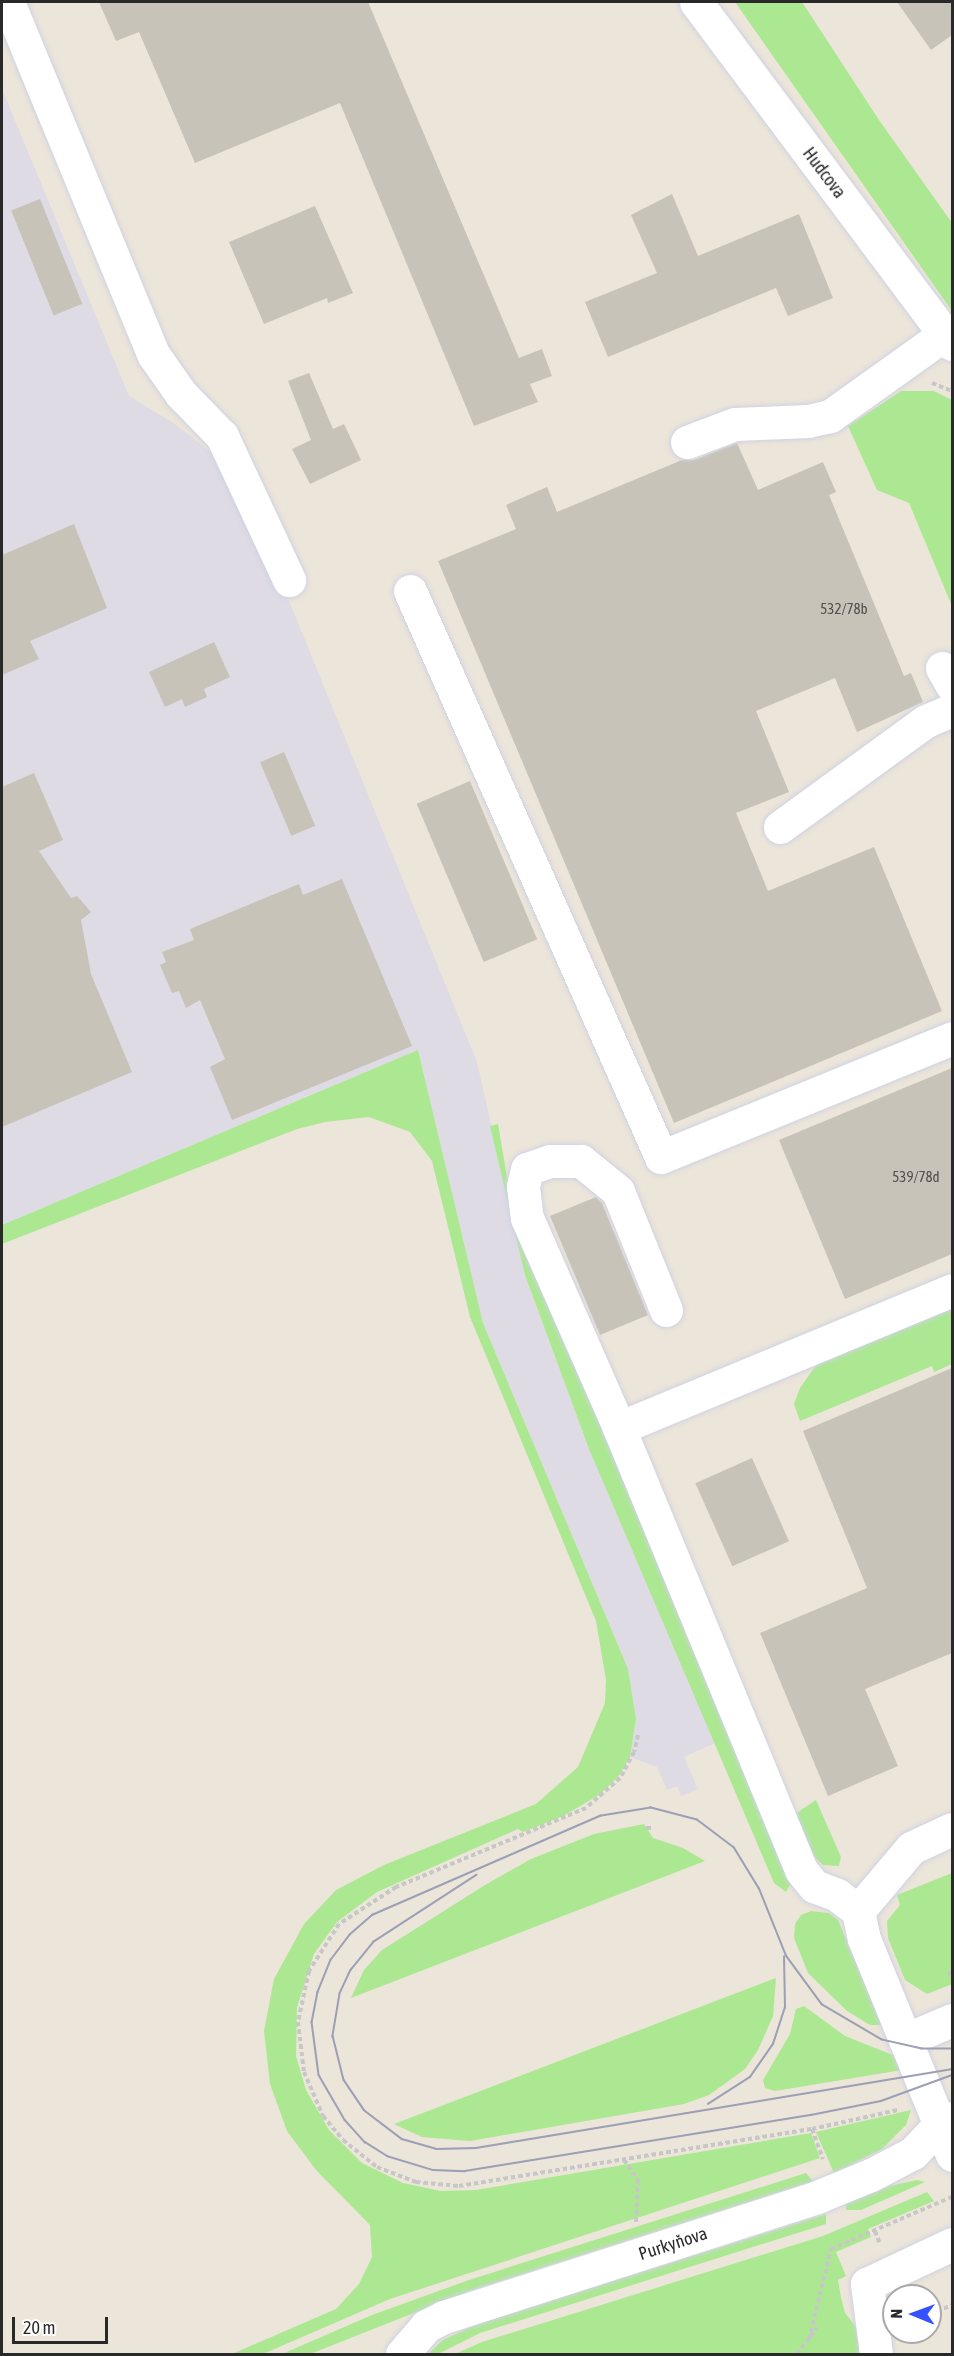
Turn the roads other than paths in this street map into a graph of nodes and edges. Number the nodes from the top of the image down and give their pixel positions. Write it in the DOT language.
graph roads {
  1 [pos="8,2"];
  2 [pos="696,2"];
  3 [pos="949,339"];
  4 [pos="687,442"];
  5 [pos="289,580"];
  6 [pos="410,591"];
  7 [pos="952,710"];
  8 [pos="780,827"];
  9 [pos="952,1038"];
  10 [pos="952,1290"];
  11 [pos="666,1310"];
  12 [pos="619,1428"];
  13 [pos="952,1829"];
  14 [pos="858,1911"];
  15 [pos="952,2020"];
  16 [pos="905,2040"];
  17 [pos="942,2114"];
  18 [pos="952,2155"];
  19 [pos="952,2244"];
  20 [pos="402,2355"];
  21 [pos="876,2355"];
  1 -- 5 [label="street"];
  2 -- 3 [label="street, Hudcova"];
  3 -- 4 [label="street"];
  6 -- 9 [label="street"];
  7 -- 8 [label="street"];
  10 -- 12 [label="street"];
  11 -- 12 [label="street"];
  12 -- 14 [label="street"];
  13 -- 14 [label="street"];
  14 -- 16 [label="street"];
  15 -- 16 [label="street"];
  16 -- 17 [label="street"];
  17 -- 18 [label="street"];
  17 -- 20 [label="street, Purkyňova"];
  19 -- 21 [label="street"];
}
